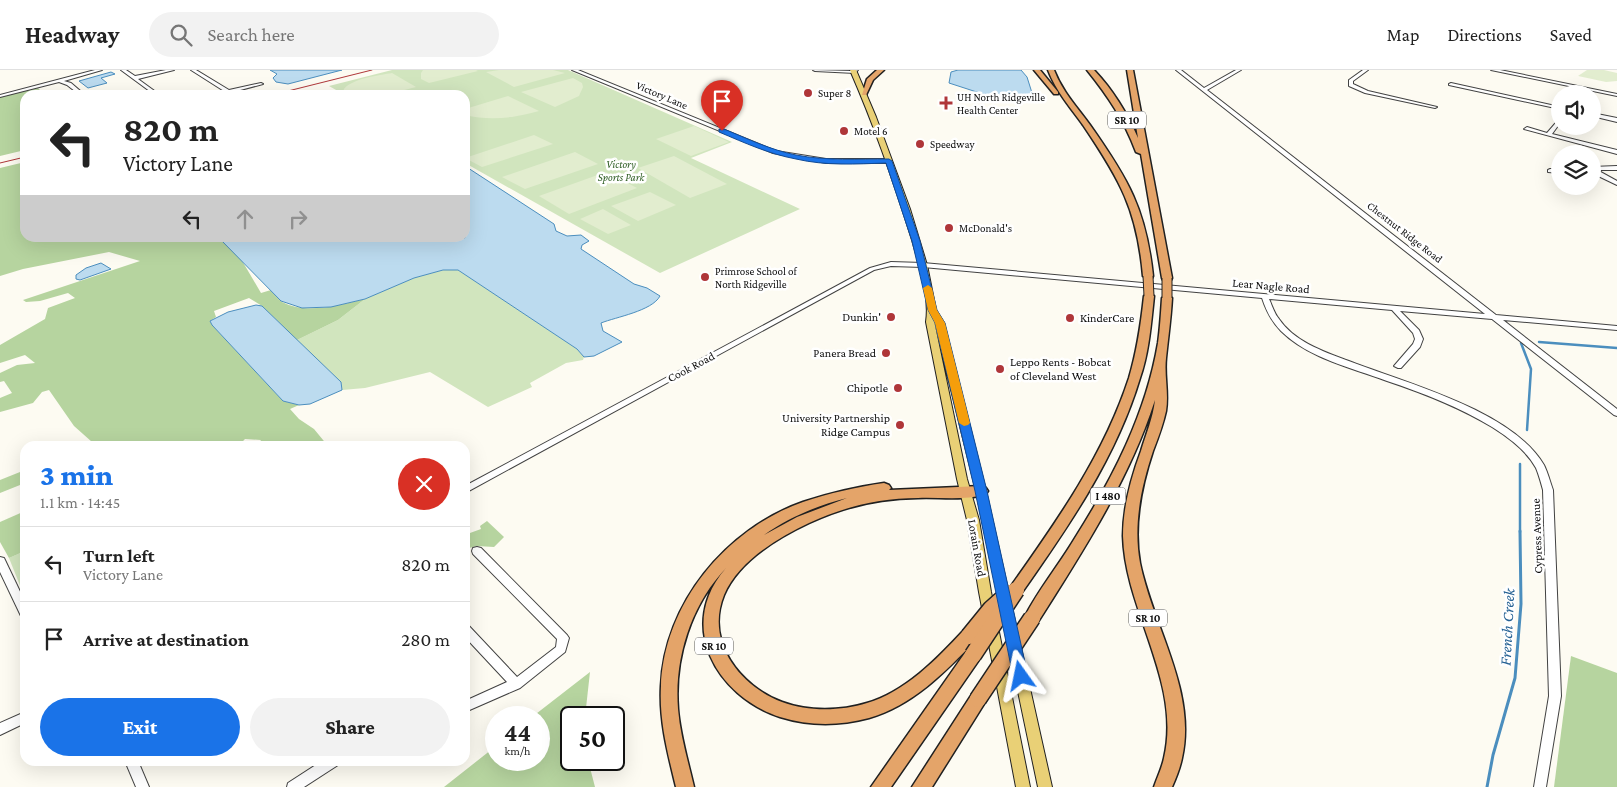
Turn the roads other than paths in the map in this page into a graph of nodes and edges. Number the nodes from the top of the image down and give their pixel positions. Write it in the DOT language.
graph roads {
  1 [pos="100,70"];
  2 [pos="123,70"];
  3 [pos="172,70"];
  4 [pos="193,70"];
  5 [pos="574,70"];
  6 [pos="815,70"];
  7 [pos="881,70"];
  8 [pos="1037,70"];
  9 [pos="1051,70"];
  10 [pos="1090,70"];
  11 [pos="1130,70"];
  12 [pos="1178,70"];
  13 [pos="1238,70"];
  14 [pos="1366,70"];
  15 [pos="1493,70"];
  16 [pos="855,71"];
  17 [pos="134,78"];
  18 [pos="60,81"];
  19 [pos="261,84"];
  20 [pos="1451,84"];
  21 [pos="1569,85"];
  22 [pos="27,90"];
  23 [pos="77,90"];
  24 [pos="151,90"];
  25 [pos="226,90"];
  26 [pos="237,90"];
  27 [pos="1204,90"];
  28 [pos="20,92"];
  29 [pos="1601,92"];
  30 [pos="864,94"];
  31 [pos="1617,95"];
  32 [pos="0,96"];
  33 [pos="1551,106"];
  34 [pos="1435,107"];
  35 [pos="1601,116"];
  36 [pos="1617,120"];
  37 [pos="1527,129"];
  38 [pos="1551,131"];
  39 [pos="1549,134"];
  40 [pos="1093,136"];
  41 [pos="1617,152"];
  42 [pos="889,161"];
  43 [pos="1617,168"];
  44 [pos="1601,169"];
  45 [pos="1601,175"];
  46 [pos="1149,178"];
  47 [pos="1617,183"];
  48 [pos="923,265"];
  49 [pos="1265,297"];
  50 [pos="1394,308"];
  51 [pos="932,310"];
  52 [pos="1498,318"];
  53 [pos="1617,328"];
  54 [pos="1160,362"];
  55 [pos="1398,366"];
  56 [pos="1617,413"];
  57 [pos="470,487"];
  58 [pos="970,490"];
  59 [pos="476,551"];
  60 [pos="0,561"];
  61 [pos="1016,590"];
  62 [pos="20,603"];
  63 [pos="470,634"];
  64 [pos="516,684"];
  65 [pos="470,705"];
  66 [pos="20,719"];
  67 [pos="0,729"];
  68 [pos="133,766"];
  69 [pos="326,766"];
  70 [pos="143,787"];
  71 [pos="293,787"];
  72 [pos="685,787"];
  73 [pos="880,787"];
  74 [pos="921,787"];
  75 [pos="1023,787"];
  76 [pos="1045,787"];
  77 [pos="1163,787"];
  78 [pos="1540,787"];
  1 -- 18 [label="street"];
  2 -- 17 [label="street"];
  3 -- 17 [label="street"];
  4 -- 25 [label="street"];
  5 -- 42 [label="street, Victory Lane"];
  6 -- 16 [label="street"];
  7 -- 30 [label="highway"];
  8 -- 40 [label="highway, SR 10"];
  9 -- 40 [label="highway, I 480"];
  10 -- 46 [label="highway, SR 10"];
  11 -- 46 [label="highway, I 480"];
  12 -- 27 [label="street, Chestnut Ridge Road"];
  13 -- 27 [label="street"];
  14 -- 34 [label="street"];
  15 -- 21 [label="street"];
  16 -- 30 [label="main road, Lorain Road"];
  17 -- 24 [label="street"];
  18 -- 22 [label="street"];
  18 -- 23 [label="street"];
  19 -- 26 [label="street"];
  20 -- 33 [label="street"];
  27 -- 52 [label="street, Chestnut Ridge Road"];
  28 -- 32 [label="street"];
  29 -- 31 [label="street"];
  30 -- 42 [label="main road, Lorain Road"];
  35 -- 36 [label="street"];
  37 -- 39 [label="street"];
  38 -- 39 [label="street"];
  39 -- 41 [label="street"];
  40 -- 61 [label="highway, I 480, bridge"];
  42 -- 48 [label="main road, Lorain Road"];
  43 -- 44 [label="street"];
  45 -- 47 [label="street"];
  46 -- 54 [label="highway, I 480, bridge"];
  48 -- 49 [label="street, Lear Nagle Road"];
  48 -- 51 [label="main road, Lorain Road"];
  48 -- 57 [label="street, Cook Road"];
  49 -- 50 [label="street, Lear Nagle Road"];
  49 -- 78 [label="street, Cypress Avenue"];
  50 -- 52 [label="street, Lear Nagle Road"];
  50 -- 55 [label="street"];
  51 -- 58 [label="main road, Lorain Road"];
  51 -- 58 [label="main road, Lorain Road"];
  52 -- 53 [label="street, Lear Nagle Road"];
  52 -- 56 [label="street, Chestnut Ridge Road"];
  54 -- 74 [label="highway, I 480, bridge"];
  54 -- 77 [label="highway, SR 10"];
  58 -- 61 [label="highway, SR 10, bridge"];
  58 -- 72 [label="highway"];
  58 -- 75 [label="main road, Lorain Road"];
  58 -- 76 [label="main road, Lorain Road"];
  59 -- 64 [label="street"];
  60 -- 62 [label="street"];
  61 -- 73 [label="highway, I 480, bridge"];
  63 -- 64 [label="street"];
  64 -- 65 [label="street"];
  66 -- 67 [label="street"];
  68 -- 70 [label="street"];
  69 -- 71 [label="street"];
}
